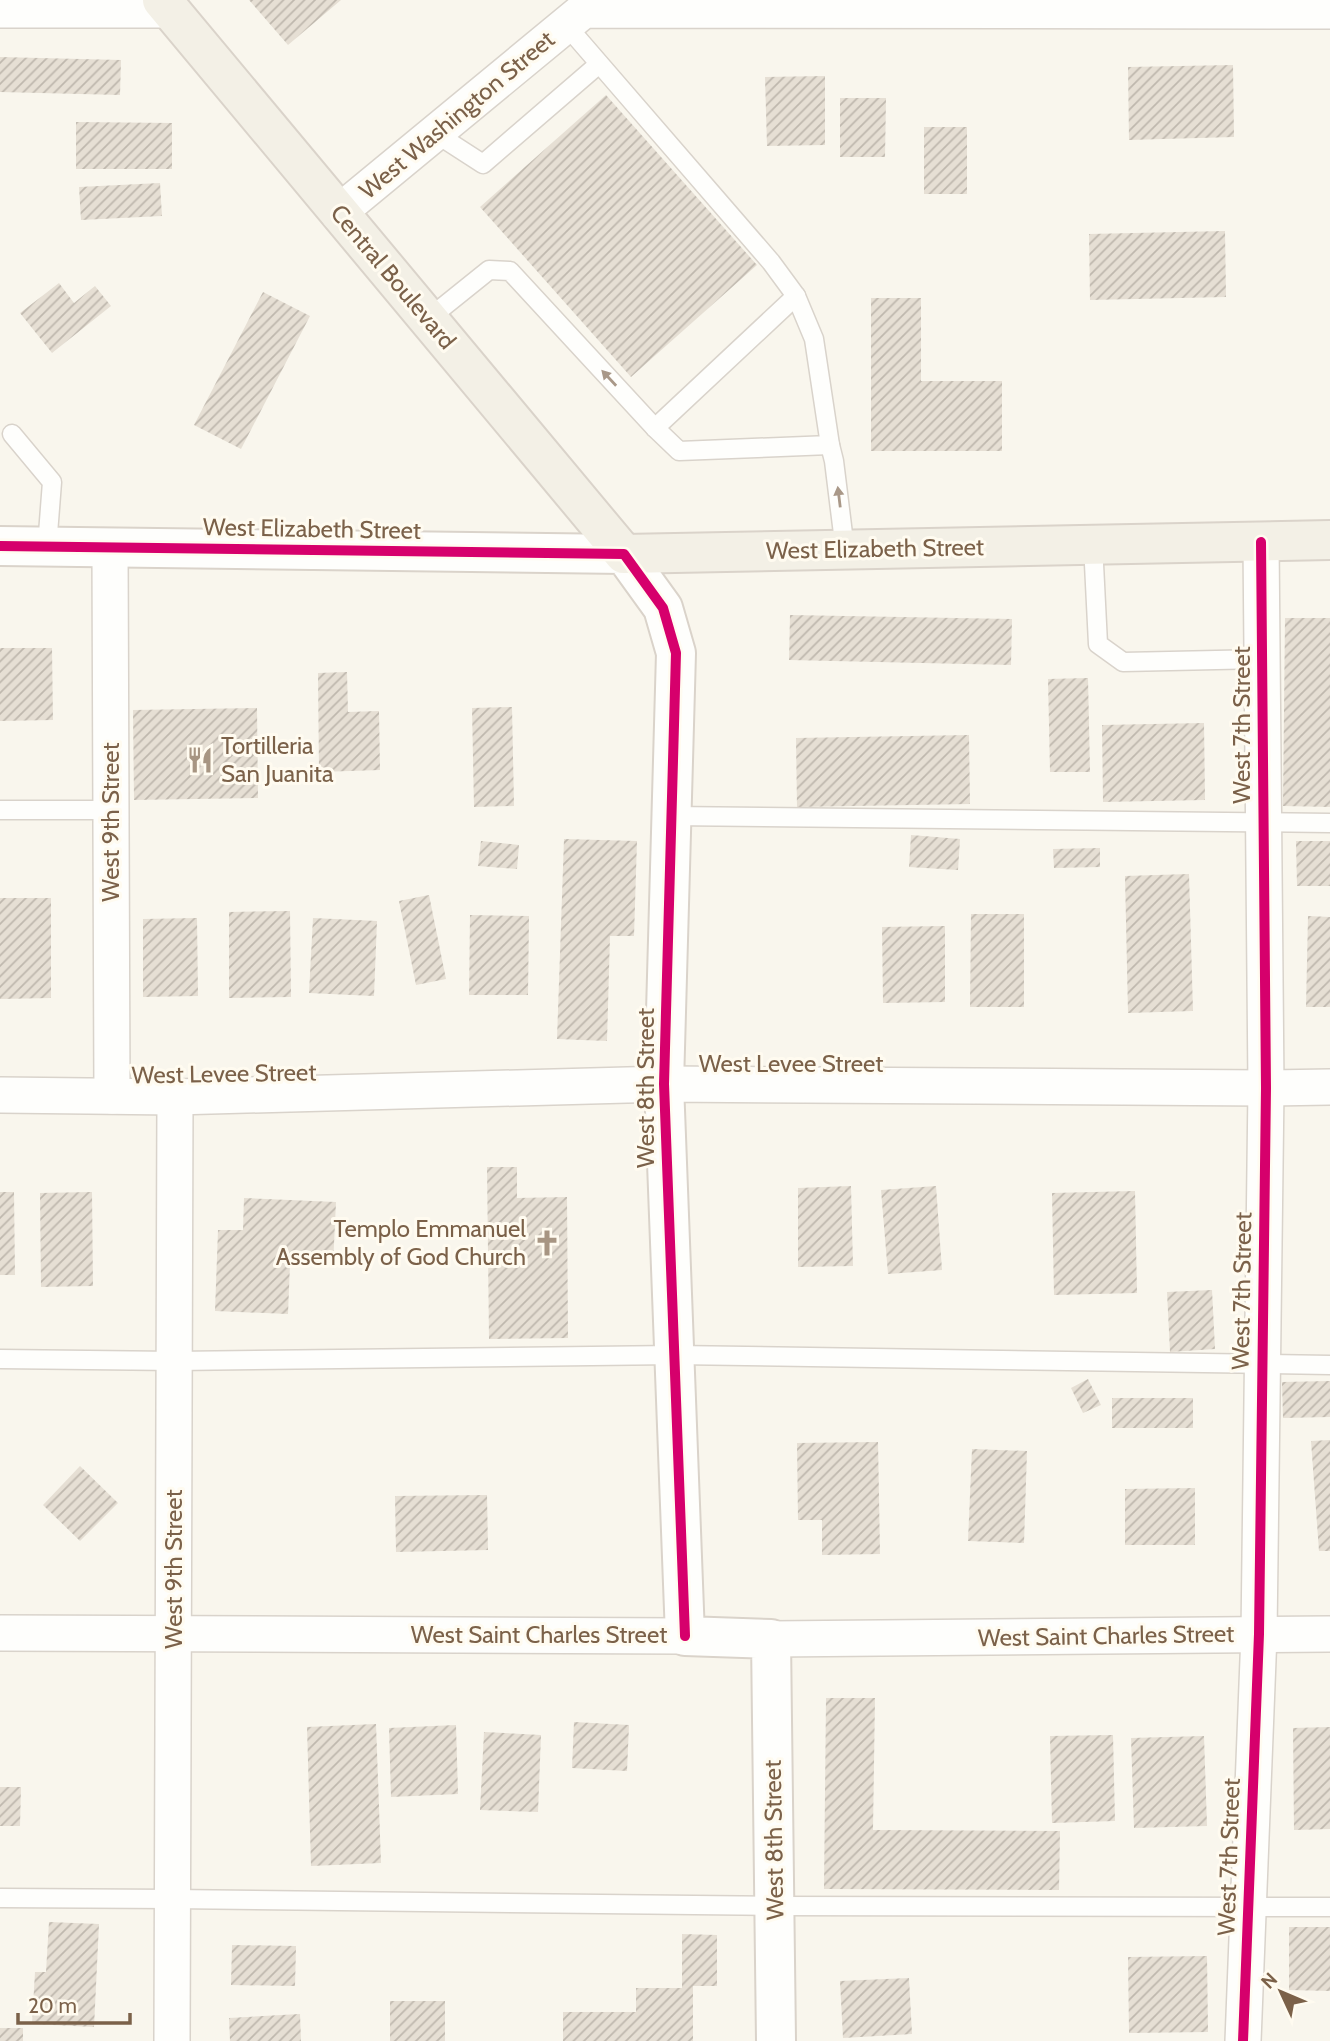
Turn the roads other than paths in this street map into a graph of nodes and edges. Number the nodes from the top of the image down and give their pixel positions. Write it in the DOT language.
graph roads {
  1 [pos="166,5"];
  2 [pos="0,10"];
  3 [pos="1330,11"];
  4 [pos="566,25"];
  5 [pos="599,64"];
  6 [pos="435,133"];
  7 [pos="338,213"];
  8 [pos="796,296"];
  9 [pos="428,319"];
  10 [pos="655,428"];
  11 [pos="12,434"];
  12 [pos="830,445"];
  13 [pos="1330,540"];
  14 [pos="1261,542"];
  15 [pos="1093,544"];
  16 [pos="0,546"];
  17 [pos="47,547"];
  18 [pos="110,547"];
  19 [pos="845,550"];
  20 [pos="624,554"];
  21 [pos="1264,659"];
  22 [pos="0,810"];
  23 [pos="111,810"];
  24 [pos="671,816"];
  25 [pos="1330,823"];
  26 [pos="1264,824"];
  27 [pos="664,1084"];
  28 [pos="1330,1087"];
  29 [pos="1266,1088"];
  30 [pos="0,1095"];
  31 [pos="112,1096"];
  32 [pos="175,1097"];
  33 [pos="675,1355"];
  34 [pos="0,1359"];
  35 [pos="175,1361"];
  36 [pos="1262,1364"];
  37 [pos="1330,1365"];
  38 [pos="0,1633"];
  39 [pos="173,1633"];
  40 [pos="1259,1634"];
  41 [pos="1330,1634"];
  42 [pos="685,1636"];
  43 [pos="771,1639"];
  44 [pos="0,1898"];
  45 [pos="173,1899"];
  46 [pos="775,1906"];
  47 [pos="1248,1907"];
  48 [pos="1330,1907"];
  49 [pos="172,2041"];
  50 [pos="776,2041"];
  51 [pos="1243,2041"];
  1 -- 2 [label="street"];
  1 -- 7 [label="main road, Central Boulevard"];
  3 -- 4 [label="street, West Washington Street"];
  4 -- 5 [label="lane"];
  4 -- 6 [label="street, West Washington Street"];
  5 -- 6 [label="lane"];
  5 -- 8 [label="lane"];
  6 -- 7 [label="street, West Washington Street"];
  7 -- 9 [label="main road, Central Boulevard"];
  8 -- 10 [label="lane"];
  8 -- 12 [label="lane"];
  10 -- 9 [label="lane, one-way"];
  9 -- 20 [label="main road, Central Boulevard"];
  10 -- 12 [label="lane"];
  11 -- 17 [label="lane"];
  19 -- 12 [label="lane, one-way"];
  13 -- 14 [label="main road, West Elizabeth Street"];
  14 -- 15 [label="main road, West Elizabeth Street"];
  14 -- 21 [label="street, West 7th Street"];
  15 -- 19 [label="main road, West Elizabeth Street"];
  15 -- 21 [label="lane"];
  16 -- 17 [label="street, West Elizabeth Street"];
  17 -- 18 [label="street, West Elizabeth Street"];
  18 -- 20 [label="street, West Elizabeth Street"];
  18 -- 23 [label="street, West 9th Street"];
  19 -- 20 [label="main road, West Elizabeth Street"];
  20 -- 24 [label="street, West 8th Street"];
  21 -- 26 [label="street, West 7th Street"];
  22 -- 23 [label="lane"];
  23 -- 31 [label="street, West 9th Street"];
  24 -- 26 [label="lane"];
  24 -- 27 [label="street, West 8th Street"];
  25 -- 26 [label="lane"];
  26 -- 29 [label="street, West 7th Street"];
  27 -- 29 [label="street, West Levee Street"];
  27 -- 32 [label="street, West Levee Street"];
  27 -- 33 [label="street, West 8th Street"];
  28 -- 29 [label="street, West Levee Street"];
  29 -- 36 [label="street, West 7th Street"];
  30 -- 31 [label="street, West Levee Street"];
  31 -- 32 [label="street, West Levee Street"];
  32 -- 35 [label="street, West 9th Street"];
  33 -- 35 [label="lane"];
  33 -- 36 [label="lane"];
  33 -- 42 [label="street, West 8th Street"];
  34 -- 35 [label="lane"];
  35 -- 39 [label="street, West 9th Street"];
  36 -- 37 [label="lane"];
  36 -- 40 [label="street, West 7th Street"];
  38 -- 39 [label="street, West Saint Charles Street"];
  39 -- 42 [label="street, West Saint Charles Street"];
  39 -- 45 [label="street, West 9th Street"];
  40 -- 41 [label="street, West Saint Charles Street"];
  40 -- 43 [label="street, West Saint Charles Street"];
  40 -- 47 [label="street, West 7th Street"];
  42 -- 43 [label="street, West Saint Charles Street"];
  43 -- 46 [label="street, West 8th Street"];
  44 -- 45 [label="lane"];
  45 -- 46 [label="lane"];
  45 -- 49 [label="street, West 9th Street"];
  46 -- 47 [label="lane"];
  46 -- 50 [label="street, West 8th Street"];
  47 -- 48 [label="lane"];
  47 -- 51 [label="street, West 7th Street"];
}
